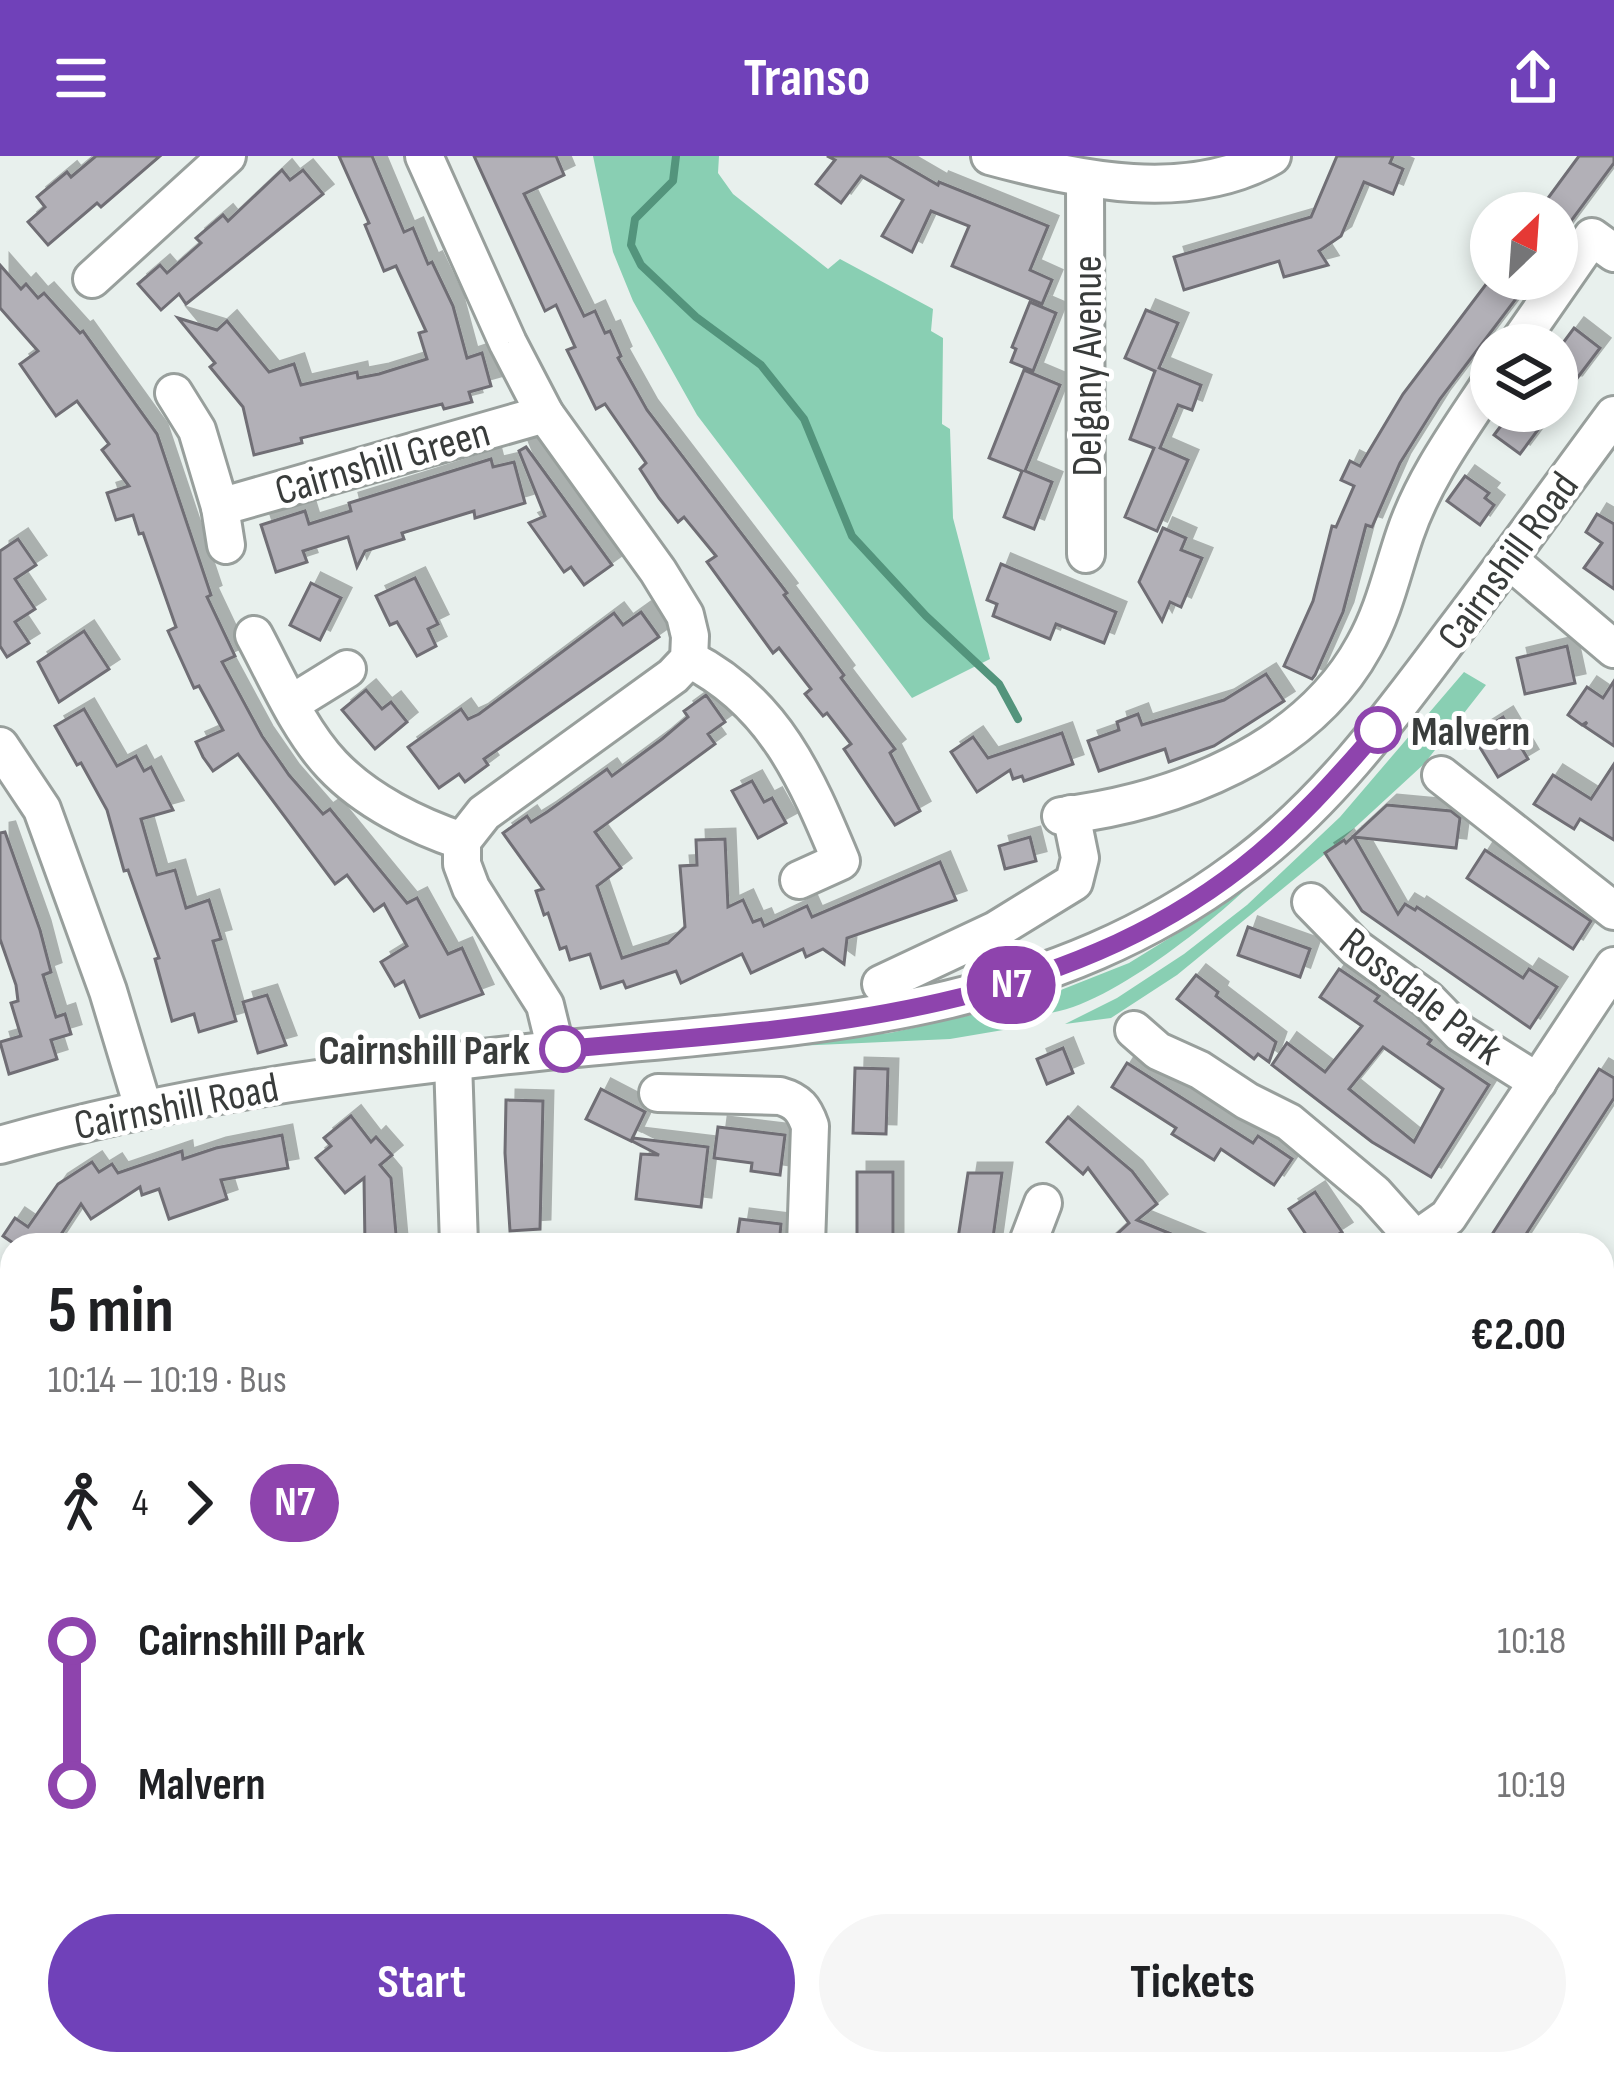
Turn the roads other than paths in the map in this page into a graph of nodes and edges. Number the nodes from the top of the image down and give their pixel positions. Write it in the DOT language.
graph roads {
  1 [pos="227,156"];
  2 [pos="424,156"];
  3 [pos="990,156"];
  4 [pos="1273,156"];
  5 [pos="1085,178"];
  6 [pos="1607,233"];
  7 [pos="92,279"];
  8 [pos="1533,324"];
  9 [pos="174,393"];
  10 [pos="544,414"];
  11 [pos="1470,414"];
  12 [pos="1614,415"];
  13 [pos="220,507"];
  14 [pos="226,545"];
  15 [pos="1086,554"];
  16 [pos="1508,559"];
  17 [pos="254,635"];
  18 [pos="1614,649"];
  19 [pos="688,658"];
  20 [pos="347,669"];
  21 [pos="292,703"];
  22 [pos="0,746"];
  23 [pos="1442,775"];
  24 [pos="462,842"];
  25 [pos="799,880"];
  26 [pos="1311,902"];
  27 [pos="1614,910"];
  28 [pos="1614,966"];
  29 [pos="881,984"];
  30 [pos="1134,1030"];
  31 [pos="556,1050"];
  32 [pos="453,1061"];
  33 [pos="1538,1082"];
  34 [pos="658,1094"];
  35 [pos="143,1106"];
  36 [pos="0,1145"];
  37 [pos="1042,1203"];
  38 [pos="459,1233"];
  39 [pos="807,1233"];
  40 [pos="1031,1233"];
  41 [pos="1404,1233"];
  42 [pos="1426,1233"];
  1 -- 7 [label="street"];
  2 -- 10 [label="street"];
  3 -- 5 [label="street"];
  4 -- 5 [label="street"];
  5 -- 15 [label="street, Delgany Avenue"];
  6 -- 8 [label="street"];
  9 -- 13 [label="street, Cairnshill Green"];
  10 -- 13 [label="street, Cairnshill Green"];
  10 -- 19 [label="street"];
  11 -- 29 [label="street"];
  12 -- 16 [label="street, Cairnshill Road"];
  13 -- 14 [label="street, Cairnshill Green"];
  16 -- 18 [label="street"];
  16 -- 31 [label="street, Cairnshill Road"];
  17 -- 21 [label="street"];
  19 -- 24 [label="street"];
  19 -- 25 [label="street"];
  20 -- 21 [label="street"];
  21 -- 24 [label="street"];
  22 -- 35 [label="street"];
  23 -- 27 [label="street"];
  24 -- 31 [label="street"];
  26 -- 33 [label="street, Rossdale Park"];
  28 -- 33 [label="street"];
  30 -- 41 [label="street"];
  31 -- 32 [label="street, Cairnshill Road"];
  32 -- 35 [label="street, Cairnshill Road"];
  32 -- 38 [label="street"];
  33 -- 42 [label="street"];
  34 -- 39 [label="street"];
  35 -- 36 [label="street, Cairnshill Road"];
  37 -- 40 [label="street"];
}
